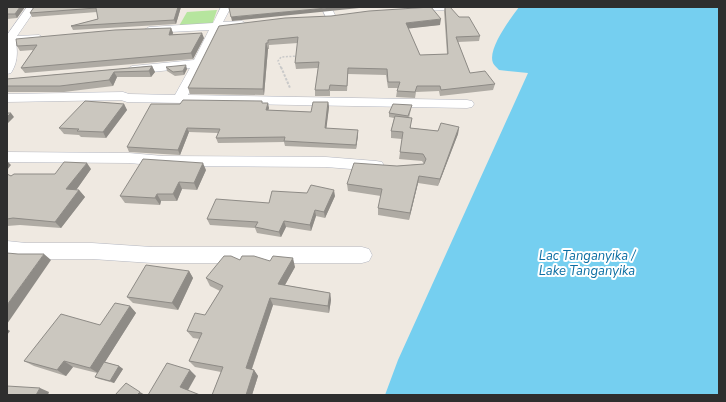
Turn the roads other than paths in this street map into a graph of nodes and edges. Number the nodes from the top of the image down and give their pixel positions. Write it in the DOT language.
graph roads {
  1 [pos="32,7"];
  2 [pos="226,7"];
  3 [pos="326,7"];
  4 [pos="444,7"];
  5 [pos="399,10"];
  6 [pos="317,17"];
  7 [pos="254,22"];
  8 [pos="215,27"];
  9 [pos="137,30"];
  10 [pos="47,38"];
  11 [pos="8,40"];
  12 [pos="199,63"];
  13 [pos="116,71"];
  14 [pos="8,77"];
  15 [pos="7,98"];
  16 [pos="180,99"];
  17 [pos="467,104"];
  18 [pos="7,156"];
  19 [pos="392,166"];
  20 [pos="7,249"];
  21 [pos="362,256"];
  1 -- 11 [label="street"];
  2 -- 8 [label="street"];
  3 -- 6 [label="street"];
  4 -- 5 [label="street"];
  7 -- 8 [label="street"];
  8 -- 9 [label="street"];
  8 -- 12 [label="street"];
  10 -- 11 [label="street"];
  11 -- 14 [label="street"];
  12 -- 13 [label="street"];
  12 -- 16 [label="street"];
  15 -- 16 [label="street"];
  16 -- 17 [label="street"];
  18 -- 19 [label="street"];
  20 -- 21 [label="street"];
}
